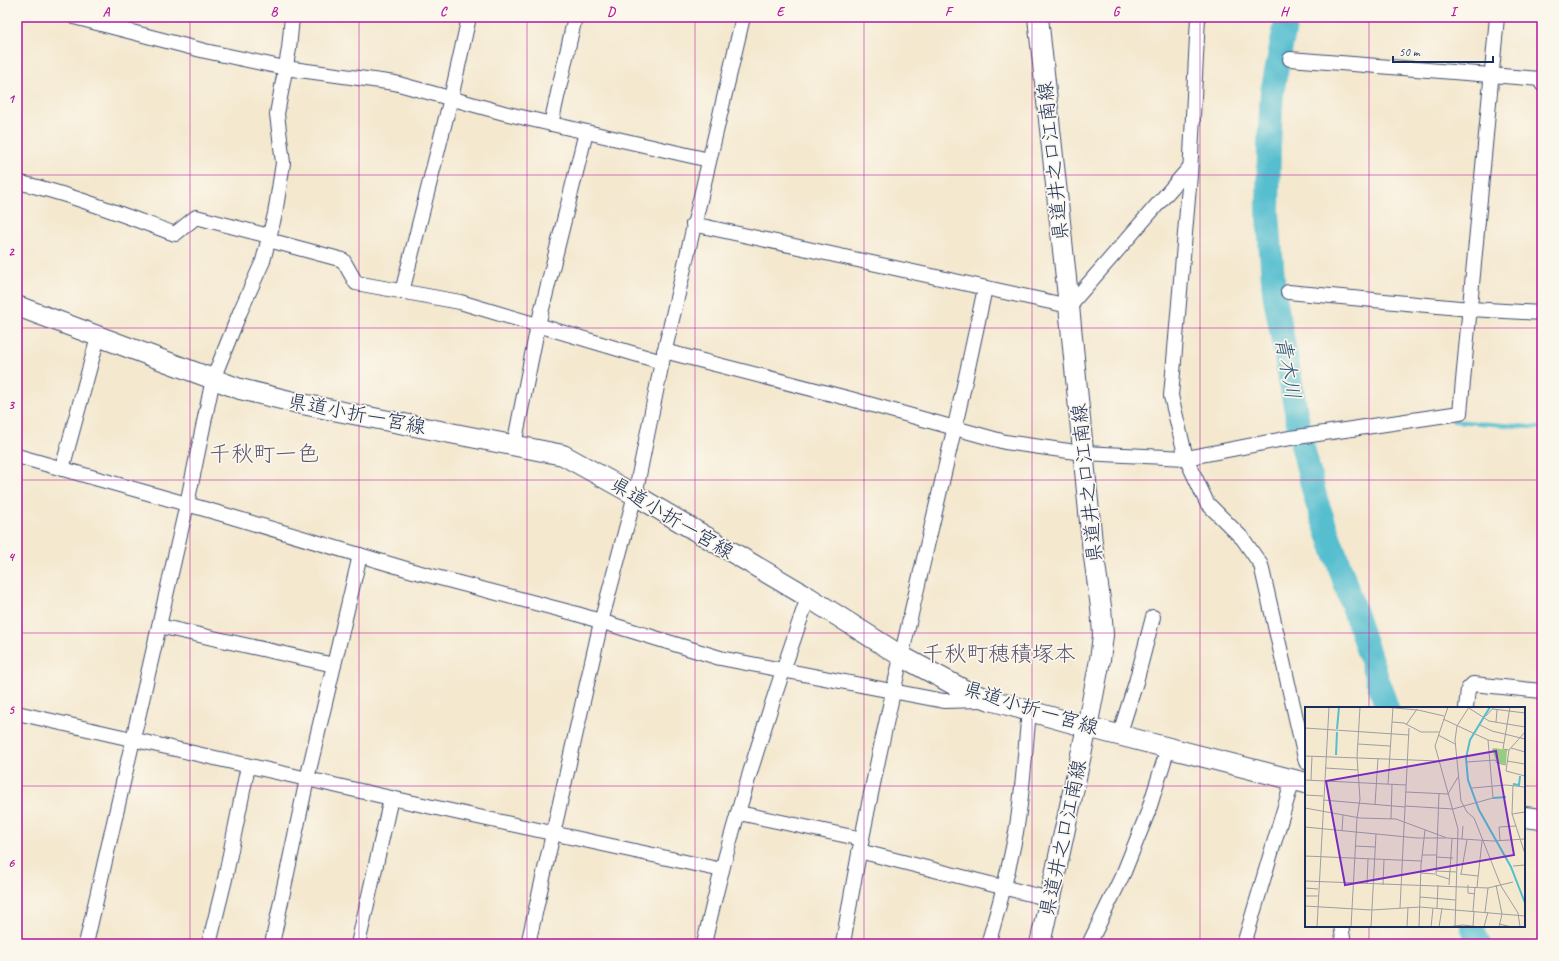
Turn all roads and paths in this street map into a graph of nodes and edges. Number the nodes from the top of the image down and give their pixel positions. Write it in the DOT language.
graph roads {
  1 [pos="74,17"];
  2 [pos="292,17"];
  3 [pos="469,17"];
  4 [pos="575,17"];
  5 [pos="743,17"];
  6 [pos="1038,17"];
  7 [pos="1198,17"];
  8 [pos="1497,17"];
  9 [pos="1290,59"];
  10 [pos="285,68"];
  11 [pos="1492,75"];
  12 [pos="1542,84"];
  13 [pos="451,98"];
  14 [pos="551,124"];
  15 [pos="586,132"];
  16 [pos="708,160"];
  17 [pos="1190,167"];
  18 [pos="17,182"];
  19 [pos="694,224"];
  20 [pos="269,238"];
  21 [pos="985,288"];
  22 [pos="402,292"];
  23 [pos="1288,292"];
  24 [pos="17,306"];
  25 [pos="1069,306"];
  26 [pos="1470,309"];
  27 [pos="1542,314"];
  28 [pos="538,325"];
  29 [pos="98,336"];
  30 [pos="663,356"];
  31 [pos="213,379"];
  32 [pos="955,428"];
  33 [pos="514,445"];
  34 [pos="1084,453"];
  35 [pos="17,456"];
  36 [pos="1186,458"];
  37 [pos="62,469"];
  38 [pos="636,495"];
  39 [pos="187,504"];
  40 [pos="360,555"];
  41 [pos="808,597"];
  42 [pos="1153,617"];
  43 [pos="601,622"];
  44 [pos="159,626"];
  45 [pos="901,656"];
  46 [pos="334,665"];
  47 [pos="783,671"];
  48 [pos="1542,690"];
  49 [pos="892,692"];
  50 [pos="990,700"];
  51 [pos="1466,707"];
  52 [pos="1029,711"];
  53 [pos="17,713"];
  54 [pos="1087,727"];
  55 [pos="1119,736"];
  56 [pos="133,739"];
  57 [pos="1168,748"];
  58 [pos="1305,758"];
  59 [pos="248,766"];
  60 [pos="307,779"];
  61 [pos="1299,781"];
  62 [pos="391,798"];
  63 [pos="738,813"];
  64 [pos="1525,817"];
  65 [pos="1542,819"];
  66 [pos="554,834"];
  67 [pos="861,845"];
  68 [pos="722,870"];
  69 [pos="1004,887"];
  70 [pos="1050,899"];
  71 [pos="1341,927"];
  72 [pos="86,944"];
  73 [pos="209,944"];
  74 [pos="272,944"];
  75 [pos="358,944"];
  76 [pos="528,944"];
  77 [pos="704,944"];
  78 [pos="843,944"];
  79 [pos="988,944"];
  80 [pos="1040,944"];
  81 [pos="1089,944"];
  82 [pos="1244,944"];
  83 [pos="1344,944"];
  1 -- 10 [label="street"];
  2 -- 10 [label="street"];
  3 -- 13 [label="street"];
  4 -- 14 [label="street"];
  5 -- 16 [label="street"];
  6 -- 25 [label="main road, 県道井之口江南線"];
  7 -- 17 [label="street"];
  8 -- 11 [label="street"];
  9 -- 11 [label="street"];
  10 -- 13 [label="street"];
  10 -- 20 [label="street"];
  11 -- 12 [label="street"];
  11 -- 26 [label="street"];
  13 -- 14 [label="street"];
  13 -- 22 [label="street"];
  14 -- 15 [label="street"];
  15 -- 16 [label="street"];
  15 -- 28 [label="street"];
  16 -- 19 [label="street"];
  17 -- 25 [label="street"];
  17 -- 36 [label="street"];
  18 -- 20 [label="street"];
  19 -- 21 [label="street"];
  19 -- 30 [label="street"];
  20 -- 22 [label="street"];
  20 -- 31 [label="street"];
  21 -- 25 [label="street"];
  21 -- 32 [label="street"];
  22 -- 28 [label="street"];
  23 -- 26 [label="street"];
  24 -- 29 [label="main road, 県道小折一宮線"];
  25 -- 34 [label="main road, 県道井之口江南線"];
  26 -- 27 [label="street"];
  26 -- 36 [label="street"];
  28 -- 30 [label="street"];
  28 -- 33 [label="street"];
  29 -- 31 [label="main road, 県道小折一宮線"];
  29 -- 37 [label="street"];
  30 -- 32 [label="street"];
  30 -- 38 [label="street"];
  31 -- 33 [label="main road, 県道小折一宮線"];
  31 -- 39 [label="street"];
  32 -- 34 [label="street"];
  32 -- 45 [label="street"];
  33 -- 38 [label="main road, 県道小折一宮線"];
  34 -- 36 [label="street"];
  34 -- 54 [label="main road, 県道井之口江南線"];
  35 -- 37 [label="street"];
  36 -- 58 [label="street"];
  37 -- 39 [label="street"];
  38 -- 41 [label="main road, 県道小折一宮線"];
  38 -- 43 [label="street"];
  39 -- 40 [label="street"];
  39 -- 44 [label="street"];
  40 -- 43 [label="street"];
  40 -- 46 [label="street"];
  41 -- 45 [label="main road, 県道小折一宮線"];
  41 -- 47 [label="street"];
  42 -- 55 [label="street"];
  43 -- 47 [label="street"];
  43 -- 66 [label="street"];
  44 -- 46 [label="street"];
  44 -- 56 [label="street"];
  45 -- 49 [label="street"];
  45 -- 50 [label="main road, 県道小折一宮線"];
  46 -- 60 [label="street"];
  47 -- 49 [label="street"];
  47 -- 63 [label="street"];
  48 -- 51 [label="street"];
  49 -- 50 [label="street"];
  49 -- 67 [label="street"];
  50 -- 52 [label="main road, 県道小折一宮線"];
  52 -- 54 [label="main road, 県道小折一宮線"];
  52 -- 69 [label="street"];
  53 -- 56 [label="street"];
  54 -- 55 [label="main road, 県道小折一宮線"];
  54 -- 70 [label="main road, 県道井之口江南線"];
  55 -- 57 [label="main road, 県道小折一宮線"];
  56 -- 59 [label="street"];
  56 -- 72 [label="street"];
  57 -- 61 [label="main road, 県道小折一宮線"];
  57 -- 81 [label="street"];
  59 -- 60 [label="street"];
  59 -- 73 [label="street"];
  60 -- 62 [label="street"];
  60 -- 74 [label="street"];
  61 -- 82 [label="street"];
  62 -- 66 [label="street"];
  62 -- 75 [label="street"];
  63 -- 67 [label="street"];
  63 -- 68 [label="street"];
  64 -- 65 [label="main road"];
  66 -- 68 [label="street"];
  66 -- 76 [label="street"];
  67 -- 69 [label="street"];
  67 -- 78 [label="street"];
  68 -- 77 [label="street"];
  69 -- 70 [label="street"];
  69 -- 79 [label="street"];
  70 -- 80 [label="main road, 県道井之口江南線"];
  71 -- 83 [label="street"];
}
